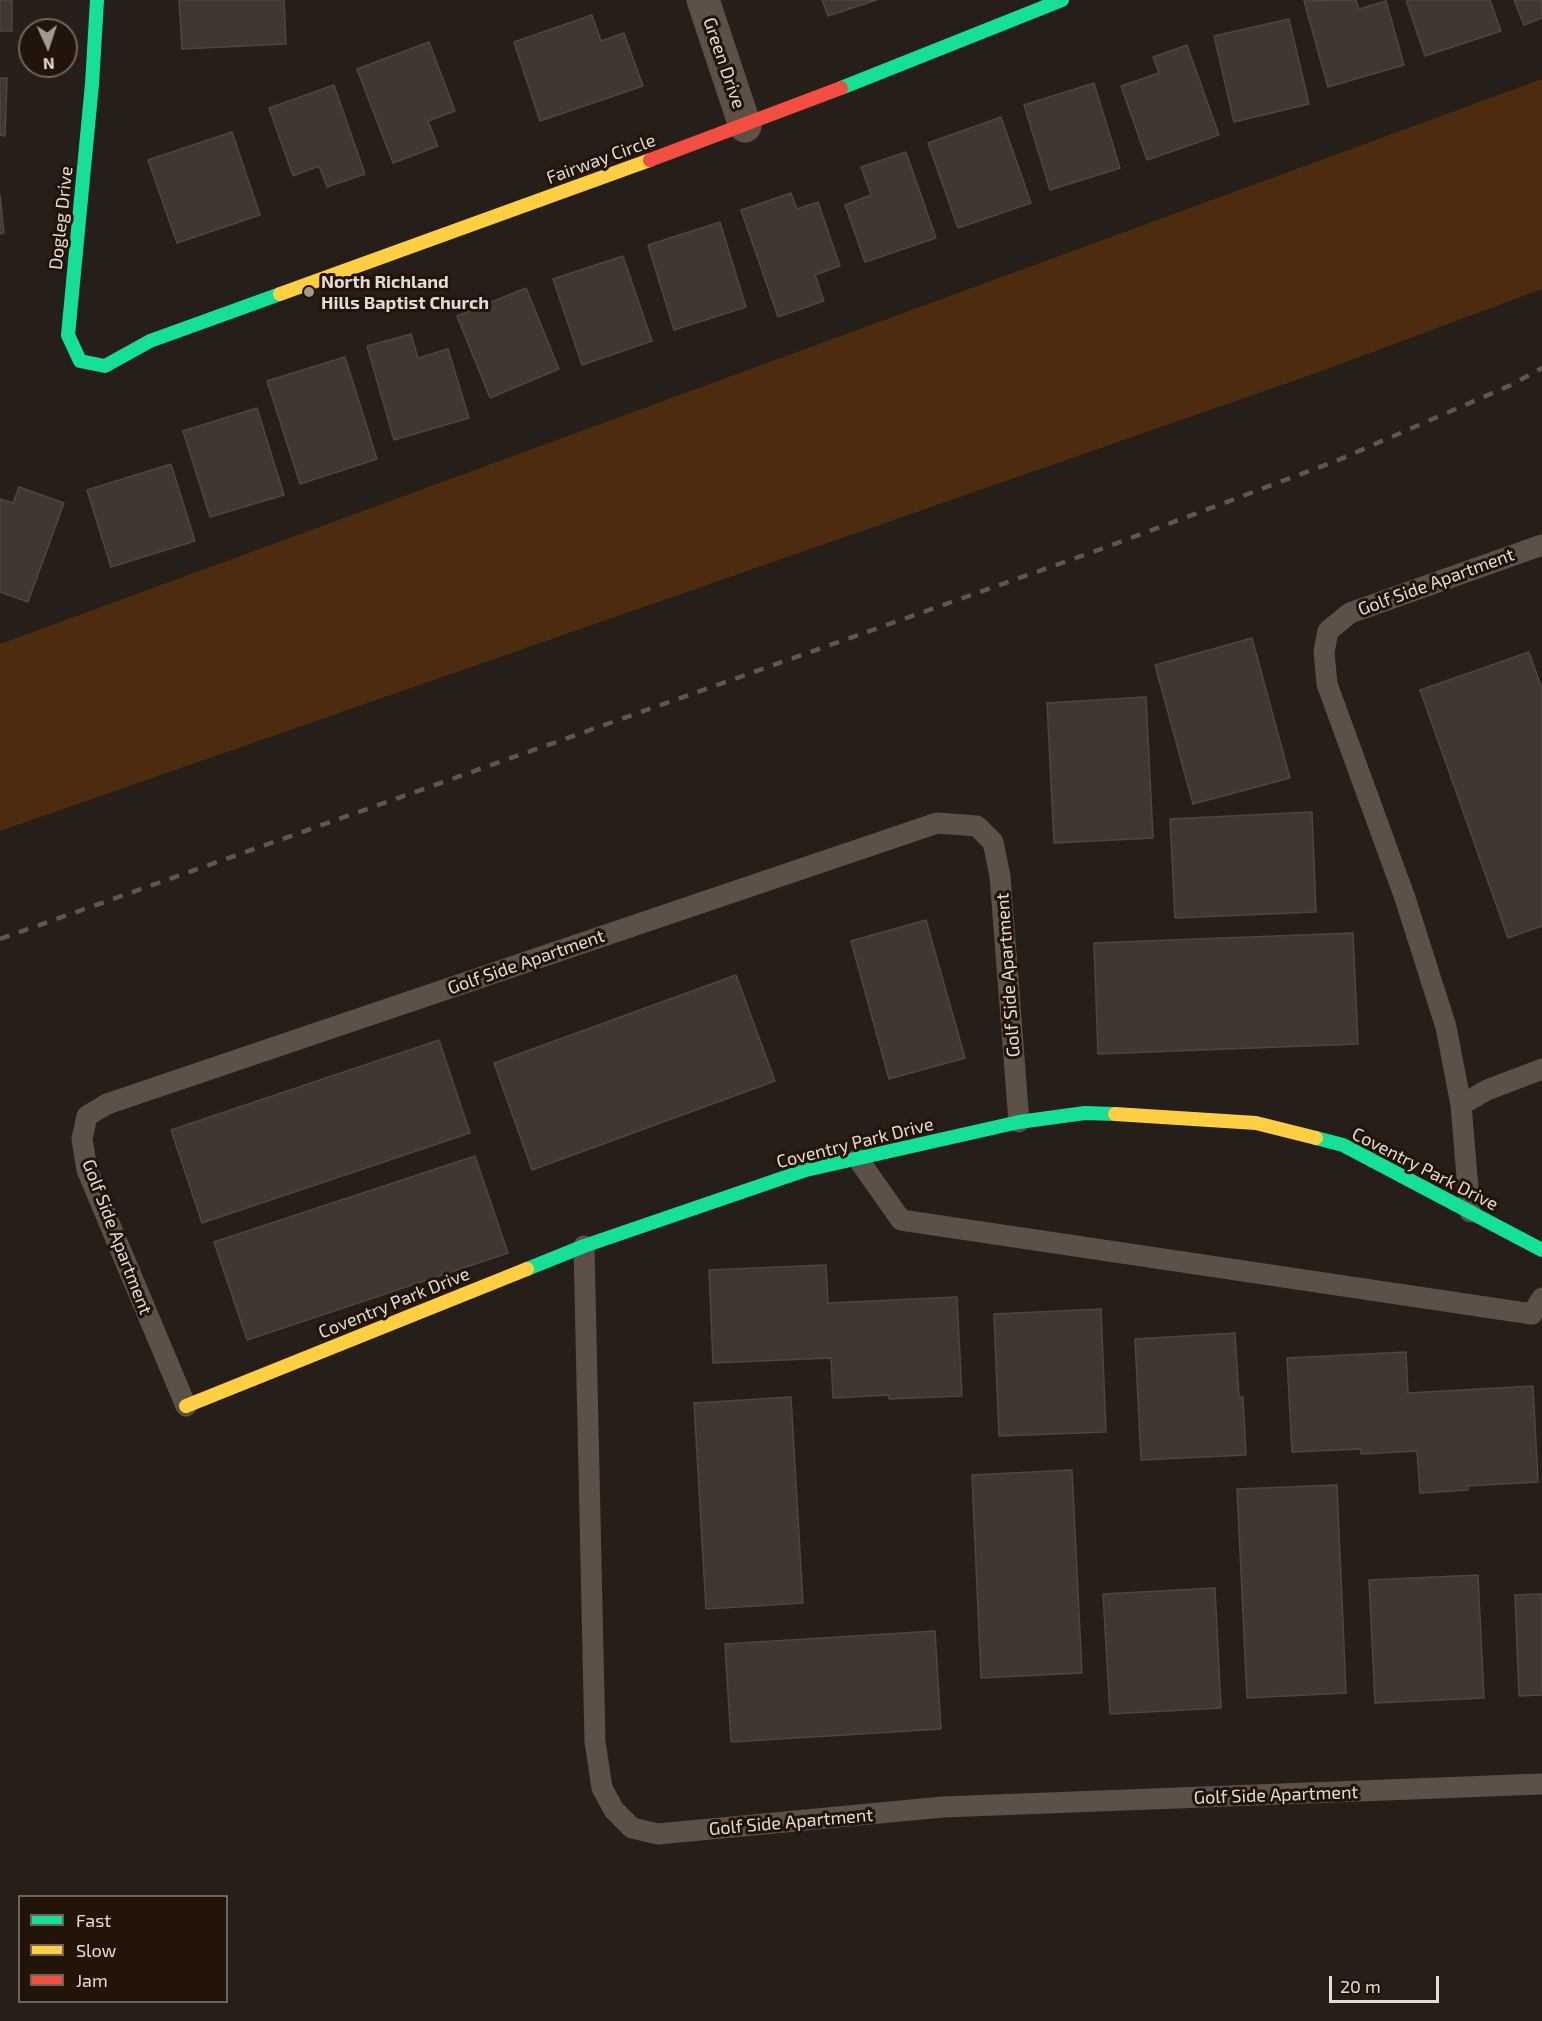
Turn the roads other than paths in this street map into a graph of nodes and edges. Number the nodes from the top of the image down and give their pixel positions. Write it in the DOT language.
graph roads {
  1 [pos="97,0"];
  2 [pos="703,0"];
  3 [pos="1062,0"];
  4 [pos="745,126"];
  5 [pos="150,341"];
  6 [pos="1542,545"];
  7 [pos="1542,1069"];
  8 [pos="1461,1105"];
  9 [pos="1019,1122"];
  10 [pos="858,1159"];
  11 [pos="1470,1212"];
  12 [pos="584,1246"];
  13 [pos="1542,1250"];
  14 [pos="1542,1298"];
  15 [pos="186,1407"];
  16 [pos="1542,1784"];
  1 -- 5 [label="street, Dogleg Drive"];
  2 -- 4 [label="street, Green Drive"];
  3 -- 4 [label="street, Fairway Circle"];
  4 -- 5 [label="street, Fairway Circle"];
  6 -- 8 [label="lane, Golf Side Apartment"];
  7 -- 8 [label="lane"];
  8 -- 11 [label="lane, Golf Side Apartment"];
  9 -- 10 [label="street, Coventry Park Drive"];
  9 -- 11 [label="street, Coventry Park Drive"];
  9 -- 15 [label="lane, Golf Side Apartment"];
  10 -- 12 [label="street, Coventry Park Drive"];
  10 -- 14 [label="lane"];
  11 -- 13 [label="street, Coventry Park Drive"];
  12 -- 15 [label="street, Coventry Park Drive"];
  12 -- 16 [label="lane, Golf Side Apartment"];
}
